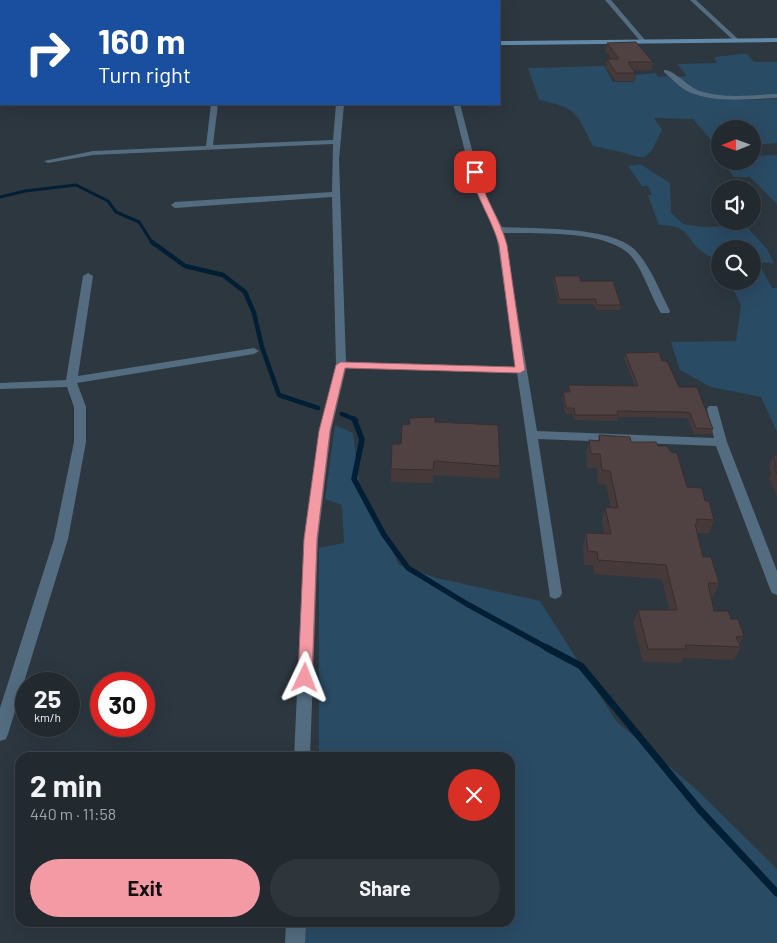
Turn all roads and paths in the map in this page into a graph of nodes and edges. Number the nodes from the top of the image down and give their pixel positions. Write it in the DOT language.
graph roads {
  1 [pos="608,0"];
  2 [pos="694,0"];
  3 [pos="736,40"];
  4 [pos="777,40"];
  5 [pos="643,41"];
  6 [pos="500,43"];
  7 [pos="666,71"];
  8 [pos="777,96"];
  9 [pos="214,105"];
  10 [pos="340,105"];
  11 [pos="456,105"];
  12 [pos="336,142"];
  13 [pos="209,149"];
  14 [pos="48,161"];
  15 [pos="336,194"];
  16 [pos="175,205"];
  17 [pos="499,230"];
  18 [pos="88,276"];
  19 [pos="665,311"];
  20 [pos="254,351"];
  21 [pos="341,365"];
  22 [pos="520,370"];
  23 [pos="71,382"];
  24 [pos="0,386"];
  25 [pos="713,409"];
  26 [pos="531,434"];
  27 [pos="720,442"];
  28 [pos="777,589"];
  29 [pos="555,593"];
  30 [pos="0,734"];
  31 [pos="302,752"];
  32 [pos="296,927"];
  33 [pos="295,943"];
  1 -- 5 [label="street"];
  2 -- 3 [label="street"];
  3 -- 4 [label="street"];
  3 -- 5 [label="street"];
  5 -- 6 [label="street"];
  7 -- 8 [label="street"];
  9 -- 13 [label="street"];
  10 -- 12 [label="street"];
  11 -- 17 [label="street"];
  12 -- 13 [label="street"];
  12 -- 15 [label="street"];
  13 -- 14 [label="street"];
  15 -- 16 [label="street"];
  15 -- 21 [label="street"];
  17 -- 19 [label="street"];
  17 -- 22 [label="street"];
  18 -- 23 [label="street"];
  20 -- 23 [label="street"];
  21 -- 22 [label="street"];
  21 -- 31 [label="street"];
  22 -- 26 [label="street"];
  23 -- 24 [label="street"];
  23 -- 30 [label="street"];
  25 -- 27 [label="street"];
  26 -- 27 [label="street"];
  26 -- 29 [label="street"];
  27 -- 28 [label="street"];
  32 -- 33 [label="street"];
}
